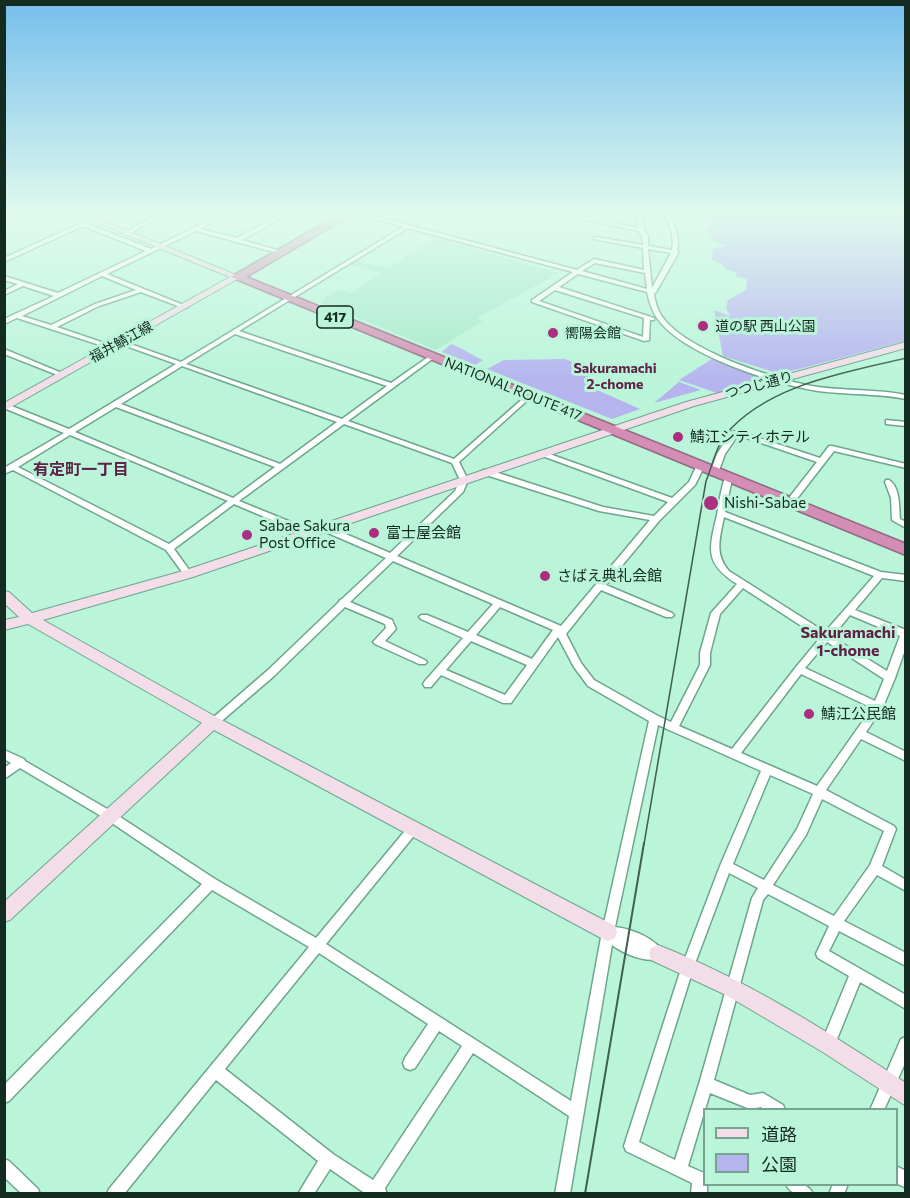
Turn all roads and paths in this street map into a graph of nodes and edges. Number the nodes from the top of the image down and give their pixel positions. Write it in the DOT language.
graph roads {
  1 [pos="110,270"];
  2 [pos="220,270"];
  3 [pos="249,270"];
  4 [pos="335,270"];
  5 [pos="566,270"];
  6 [pos="582,270"];
  7 [pos="638,270"];
  8 [pos="666,270"];
  9 [pos="648,272"];
  10 [pos="578,273"];
  11 [pos="101,274"];
  12 [pos="237,277"];
  13 [pos="4,278"];
  14 [pos="23,284"];
  15 [pos="556,288"];
  16 [pos="141,290"];
  17 [pos="653,292"];
  18 [pos="4,293"];
  19 [pos="58,296"];
  20 [pos="289,298"];
  21 [pos="185,307"];
  22 [pos="17,316"];
  23 [pos="646,319"];
  24 [pos="660,319"];
  25 [pos="4,322"];
  26 [pos="50,328"];
  27 [pos="235,332"];
  28 [pos="115,345"];
  29 [pos="906,345"];
  30 [pos="4,351"];
  31 [pos="433,356"];
  32 [pos="183,364"];
  33 [pos="62,375"];
  34 [pos="779,380"];
  35 [pos="390,386"];
  36 [pos="529,396"];
  37 [pos="906,397"];
  38 [pos="116,404"];
  39 [pos="6,406"];
  40 [pos="341,421"];
  41 [pos="889,422"];
  42 [pos="906,424"];
  43 [pos="614,429"];
  44 [pos="70,432"];
  45 [pos="541,453"];
  46 [pos="822,460"];
  47 [pos="454,462"];
  48 [pos="13,466"];
  49 [pos="279,466"];
  50 [pos="906,466"];
  51 [pos="4,472"];
  52 [pos="486,472"];
  53 [pos="714,473"];
  54 [pos="464,480"];
  55 [pos="889,482"];
  56 [pos="233,500"];
  57 [pos="672,501"];
  58 [pos="789,503"];
  59 [pos="723,514"];
  60 [pos="656,519"];
  61 [pos="906,526"];
  62 [pos="324,528"];
  63 [pos="310,533"];
  64 [pos="169,548"];
  65 [pos="906,550"];
  66 [pos="390,558"];
  67 [pos="188,574"];
  68 [pos="880,575"];
  69 [pos="906,578"];
  70 [pos="743,583"];
  71 [pos="599,586"];
  72 [pos="4,595"];
  73 [pos="343,602"];
  74 [pos="499,603"];
  75 [pos="848,611"];
  76 [pos="669,615"];
  77 [pos="424,617"];
  78 [pos="30,619"];
  79 [pos="4,625"];
  80 [pos="561,630"];
  81 [pos="905,634"];
  82 [pos="469,637"];
  83 [pos="828,637"];
  84 [pos="422,662"];
  85 [pos="534,664"];
  86 [pos="799,669"];
  87 [pos="440,671"];
  88 [pos="890,678"];
  89 [pos="428,684"];
  90 [pos="878,707"];
  91 [pos="654,719"];
  92 [pos="213,722"];
  93 [pos="674,726"];
  94 [pos="859,733"];
  95 [pos="4,754"];
  96 [pos="733,755"];
  97 [pos="906,757"];
  98 [pos="20,762"];
  99 [pos="767,770"];
  100 [pos="4,775"];
  101 [pos="819,792"];
  102 [pos="110,816"];
  103 [pos="413,829"];
  104 [pos="726,866"];
  105 [pos="875,868"];
  106 [pos="211,884"];
  107 [pos="765,885"];
  108 [pos="906,886"];
  109 [pos="4,914"];
  110 [pos="836,923"];
  111 [pos="608,932"];
  112 [pos="317,945"];
  113 [pos="658,954"];
  114 [pos="906,960"];
  115 [pos="688,966"];
  116 [pos="857,973"];
  117 [pos="732,988"];
  118 [pos="906,1003"];
  119 [pos="437,1022"];
  120 [pos="471,1044"];
  121 [pos="828,1044"];
  122 [pos="906,1044"];
  123 [pos="410,1063"];
  124 [pos="216,1071"];
  125 [pos="888,1082"];
  126 [pos="706,1084"];
  127 [pos="4,1096"];
  128 [pos="906,1096"];
  129 [pos="775,1108"];
  130 [pos="878,1108"];
  131 [pos="577,1113"];
  132 [pos="328,1159"];
  133 [pos="4,1166"];
  134 [pos="679,1170"];
  135 [pos="378,1192"];
  136 [pos="33,1194"];
  137 [pos="114,1194"];
  138 [pos="305,1194"];
  139 [pos="562,1194"];
  140 [pos="699,1194"];
  1 -- 11 [label="street"];
  2 -- 12 [label="street"];
  3 -- 12 [label="highway"];
  4 -- 20 [label="street"];
  5 -- 10 [label="street"];
  6 -- 10 [label="street"];
  7 -- 9 [label="street"];
  8 -- 17 [label="street"];
  9 -- 17 [label="street"];
  10 -- 15 [label="street"];
  10 -- 17 [label="street"];
  11 -- 16 [label="street"];
  11 -- 19 [label="street"];
  12 -- 20 [label="highway, NATIONAL ROUTE 417 / 417"];
  12 -- 21 [label="street, 福井鯖江線"];
  13 -- 14 [label="street"];
  14 -- 18 [label="street"];
  14 -- 19 [label="street"];
  15 -- 23 [label="street"];
  15 -- 23 [label="street"];
  16 -- 21 [label="street"];
  16 -- 26 [label="street"];
  17 -- 24 [label="street"];
  19 -- 22 [label="street"];
  20 -- 27 [label="street"];
  20 -- 31 [label="highway, NATIONAL ROUTE 417 / 417"];
  21 -- 28 [label="street, 福井鯖江線"];
  22 -- 25 [label="street"];
  22 -- 26 [label="street"];
  23 -- 24 [label="street"];
  24 -- 34 [label="street"];
  26 -- 28 [label="street"];
  27 -- 32 [label="street"];
  27 -- 35 [label="street"];
  28 -- 32 [label="street"];
  28 -- 33 [label="street, 福井鯖江線"];
  29 -- 34 [label="street, つつじ通り"];
  30 -- 33 [label="street"];
  31 -- 35 [label="street"];
  31 -- 36 [label="highway, NATIONAL ROUTE 417 / 417"];
  32 -- 38 [label="street"];
  32 -- 40 [label="street"];
  33 -- 39 [label="street, 福井鯖江線"];
  34 -- 37 [label="street"];
  34 -- 43 [label="street, つつじ通り"];
  35 -- 40 [label="street"];
  36 -- 43 [label="highway, NATIONAL ROUTE 417 / 417"];
  36 -- 47 [label="street"];
  38 -- 44 [label="street"];
  38 -- 49 [label="street"];
  39 -- 44 [label="street"];
  40 -- 47 [label="street"];
  40 -- 49 [label="street"];
  41 -- 42 [label="street"];
  43 -- 45 [label="street, つつじ通り"];
  43 -- 53 [label="highway, NATIONAL ROUTE 417 / 417"];
  44 -- 48 [label="street"];
  44 -- 56 [label="street"];
  45 -- 52 [label="street, つつじ通り"];
  45 -- 57 [label="street"];
  46 -- 50 [label="street"];
  46 -- 53 [label="street"];
  46 -- 58 [label="street"];
  47 -- 54 [label="street"];
  48 -- 51 [label="street"];
  48 -- 64 [label="street"];
  49 -- 56 [label="street"];
  52 -- 54 [label="street, つつじ通り"];
  52 -- 60 [label="street"];
  53 -- 57 [label="street"];
  53 -- 58 [label="highway, NATIONAL ROUTE 417 / 417"];
  53 -- 59 [label="street"];
  54 -- 62 [label="street, つつじ通り"];
  54 -- 66 [label="street"];
  55 -- 61 [label="street"];
  56 -- 63 [label="street"];
  56 -- 64 [label="street"];
  57 -- 60 [label="street"];
  58 -- 65 [label="highway, NATIONAL ROUTE 417 / 417"];
  59 -- 68 [label="street"];
  59 -- 70 [label="street"];
  60 -- 71 [label="street"];
  62 -- 63 [label="street, つつじ通り"];
  62 -- 66 [label="street"];
  63 -- 67 [label="street, つつじ通り"];
  64 -- 67 [label="street"];
  66 -- 73 [label="street"];
  66 -- 74 [label="street"];
  67 -- 78 [label="street, つつじ通り"];
  68 -- 69 [label="street"];
  68 -- 75 [label="street"];
  70 -- 83 [label="street"];
  70 -- 93 [label="street"];
  71 -- 76 [label="street"];
  71 -- 80 [label="street"];
  72 -- 78 [label="street"];
  73 -- 84 [label="street"];
  73 -- 92 [label="street"];
  74 -- 80 [label="street"];
  74 -- 82 [label="street"];
  75 -- 81 [label="street"];
  75 -- 83 [label="street"];
  77 -- 82 [label="street"];
  78 -- 79 [label="street, つつじ通り"];
  78 -- 92 [label="street"];
  80 -- 85 [label="street"];
  80 -- 91 [label="street"];
  81 -- 88 [label="street"];
  82 -- 85 [label="street"];
  82 -- 87 [label="street"];
  83 -- 86 [label="street"];
  83 -- 88 [label="street"];
  85 -- 87 [label="street"];
  86 -- 90 [label="street"];
  86 -- 96 [label="street"];
  87 -- 89 [label="street"];
  88 -- 90 [label="street"];
  90 -- 94 [label="street"];
  91 -- 93 [label="street"];
  91 -- 111 [label="street"];
  92 -- 102 [label="street"];
  92 -- 103 [label="street"];
  93 -- 96 [label="street"];
  94 -- 97 [label="street"];
  94 -- 101 [label="street"];
  95 -- 98 [label="street"];
  96 -- 99 [label="street"];
  98 -- 100 [label="street"];
  98 -- 102 [label="street"];
  99 -- 101 [label="street"];
  99 -- 104 [label="street"];
  101 -- 105 [label="street"];
  101 -- 107 [label="street"];
  102 -- 106 [label="street"];
  102 -- 109 [label="street"];
  103 -- 111 [label="street"];
  103 -- 112 [label="street"];
  104 -- 107 [label="street"];
  104 -- 115 [label="street"];
  105 -- 108 [label="street"];
  105 -- 110 [label="street"];
  106 -- 112 [label="street"];
  106 -- 127 [label="street"];
  107 -- 110 [label="street"];
  107 -- 117 [label="street"];
  110 -- 114 [label="street"];
  110 -- 116 [label="street"];
  111 -- 113 [label="street"];
  111 -- 131 [label="street"];
  112 -- 119 [label="street"];
  112 -- 124 [label="street"];
  113 -- 115 [label="street"];
  115 -- 117 [label="street"];
  115 -- 134 [label="street"];
  116 -- 118 [label="street"];
  116 -- 121 [label="street"];
  117 -- 121 [label="street"];
  117 -- 126 [label="street"];
  119 -- 120 [label="street"];
  119 -- 123 [label="street"];
  120 -- 131 [label="street"];
  120 -- 135 [label="street"];
  121 -- 125 [label="street"];
  122 -- 125 [label="street"];
  124 -- 132 [label="street"];
  124 -- 137 [label="street"];
  125 -- 128 [label="street"];
  125 -- 130 [label="street"];
  126 -- 129 [label="street"];
  126 -- 134 [label="street"];
  131 -- 139 [label="street"];
  132 -- 135 [label="street"];
  132 -- 138 [label="street"];
  133 -- 136 [label="street"];
  134 -- 140 [label="street"];
}
